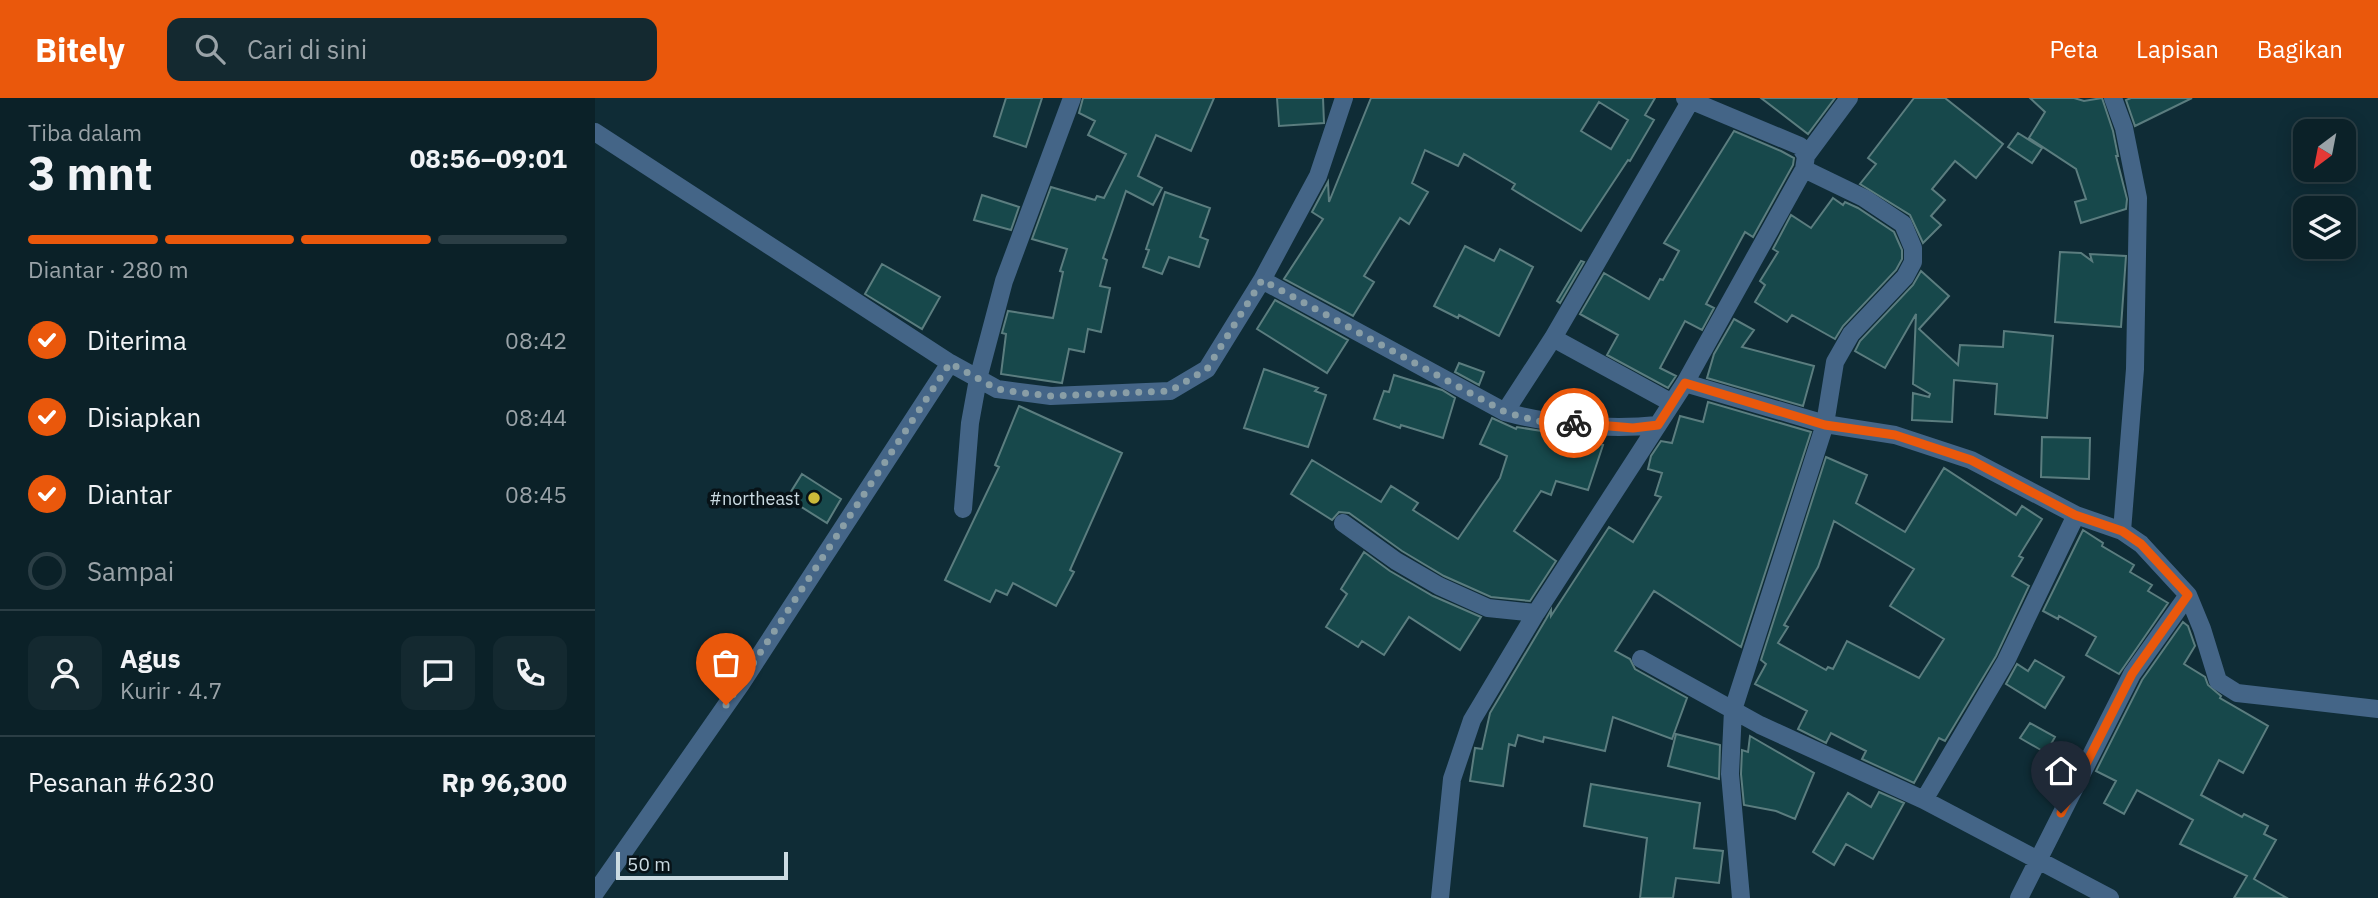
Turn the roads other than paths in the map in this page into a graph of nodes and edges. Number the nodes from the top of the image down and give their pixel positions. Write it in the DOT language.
graph roads {
  1 [pos="1072,98"];
  2 [pos="1344,98"];
  3 [pos="1849,98"];
  4 [pos="2112,98"];
  5 [pos="1688,99"];
  6 [pos="595,132"];
  7 [pos="1805,162"];
  8 [pos="1262,280"];
  9 [pos="1553,338"];
  10 [pos="950,363"];
  11 [pos="978,379"];
  12 [pos="1685,383"];
  13 [pos="1672,403"];
  14 [pos="1505,412"];
  15 [pos="1658,425"];
  16 [pos="1825,425"];
  17 [pos="963,509"];
  18 [pos="2075,515"];
  19 [pos="1343,523"];
  20 [pos="2122,531"];
  21 [pos="2188,595"];
  22 [pos="1536,612"];
  23 [pos="1641,659"];
  24 [pos="2378,709"];
  25 [pos="1733,710"];
  26 [pos="1924,800"];
  27 [pos="2038,859"];
  28 [pos="595,893"];
  29 [pos="1440,898"];
  30 [pos="1741,898"];
  31 [pos="2019,898"];
  32 [pos="2110,898"];
  1 -- 11 [label="street"];
  2 -- 8 [label="street"];
  3 -- 7 [label="street"];
  4 -- 20 [label="street"];
  5 -- 7 [label="street"];
  5 -- 9 [label="street"];
  6 -- 10 [label="street"];
  7 -- 12 [label="street"];
  7 -- 16 [label="street"];
  8 -- 11 [label="street"];
  8 -- 14 [label="street"];
  9 -- 13 [label="street"];
  9 -- 14 [label="street"];
  10 -- 11 [label="street"];
  10 -- 28 [label="street"];
  11 -- 17 [label="street"];
  12 -- 13 [label="street"];
  12 -- 16 [label="street"];
  13 -- 15 [label="street"];
  14 -- 15 [label="street"];
  15 -- 22 [label="street"];
  16 -- 18 [label="street"];
  16 -- 25 [label="street"];
  18 -- 20 [label="street"];
  18 -- 26 [label="street"];
  19 -- 22 [label="street"];
  20 -- 21 [label="street"];
  21 -- 24 [label="street"];
  21 -- 27 [label="street"];
  22 -- 29 [label="street"];
  23 -- 25 [label="street"];
  25 -- 26 [label="street"];
  25 -- 30 [label="street"];
  26 -- 27 [label="street"];
  27 -- 31 [label="street"];
  27 -- 32 [label="street"];
}
